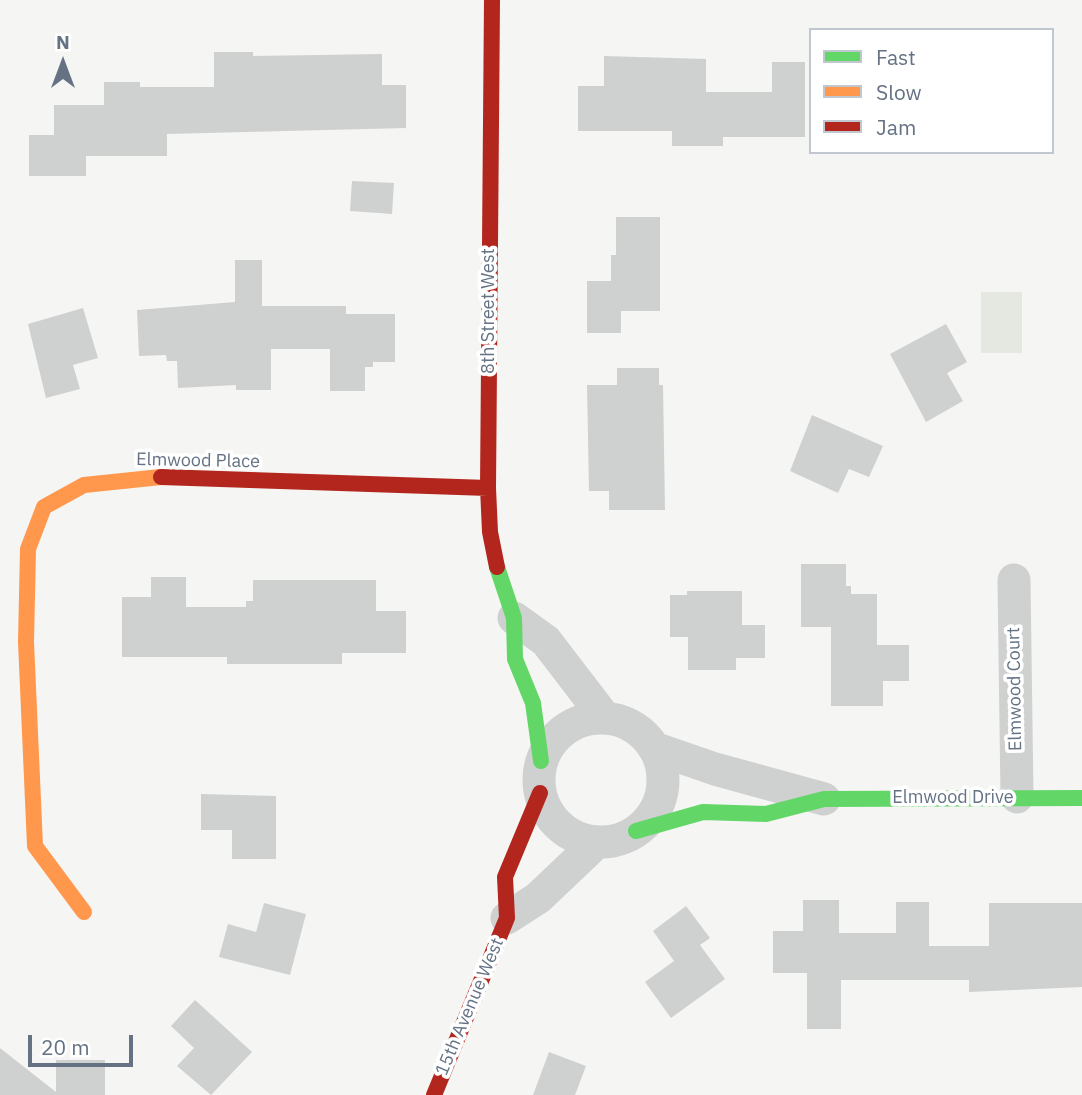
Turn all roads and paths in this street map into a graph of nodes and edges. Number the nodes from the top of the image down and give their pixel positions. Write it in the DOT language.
graph roads {
  1 [pos="492,0"];
  2 [pos="488,488"];
  3 [pos="1014,580"];
  4 [pos="514,618"];
  5 [pos="605,718"];
  6 [pos="654,748"];
  7 [pos="540,777"];
  8 [pos="1017,797"];
  9 [pos="1082,798"];
  10 [pos="824,799"];
  11 [pos="636,831"];
  12 [pos="597,842"];
  13 [pos="84,912"];
  14 [pos="507,918"];
  15 [pos="434,1095"];
  1 -- 2 [label="street, 8th Street West"];
  2 -- 4 [label="street, 8th Street West"];
  2 -- 13 [label="street, Elmwood Place"];
  3 -- 8 [label="street, Elmwood Court"];
  4 -- 5 [label="street"];
  4 -- 7 [label="street, 8th Street West"];
  5 -- 6 [label="street"];
  5 -- 7 [label="street"];
  6 -- 10 [label="street, Elmwood Drive"];
  6 -- 11 [label="street"];
  7 -- 12 [label="street"];
  7 -- 14 [label="street, 15th Avenue West"];
  8 -- 9 [label="street, Elmwood Drive"];
  8 -- 10 [label="street, Elmwood Drive"];
  10 -- 11 [label="street, Elmwood Drive"];
  11 -- 12 [label="street"];
  12 -- 14 [label="street, 15th Avenue West"];
  14 -- 15 [label="street, 15th Avenue West"];
}
